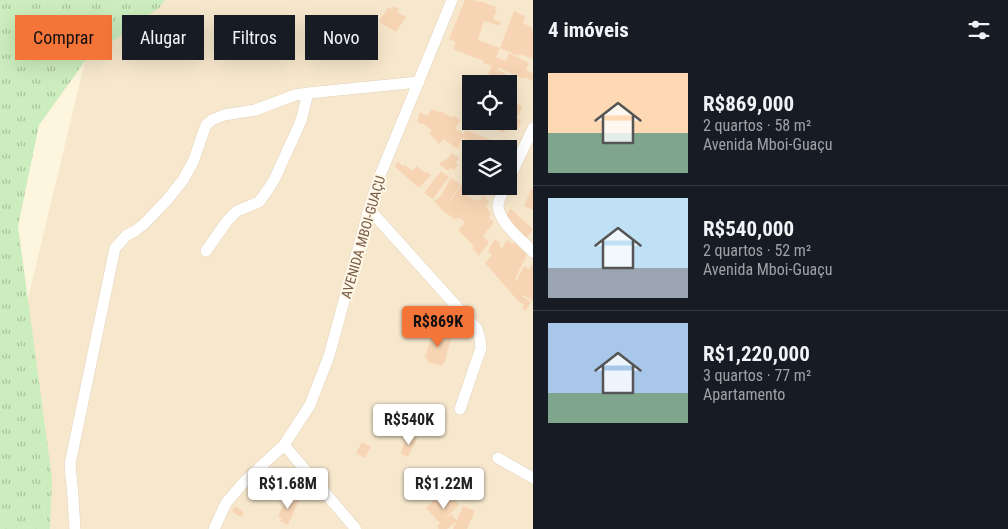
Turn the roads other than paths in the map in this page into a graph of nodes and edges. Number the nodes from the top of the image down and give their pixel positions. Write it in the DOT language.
graph roads {
  1 [pos="452,0"];
  2 [pos="419,82"];
  3 [pos="308,93"];
  4 [pos="533,128"];
  5 [pos="517,162"];
  6 [pos="501,195"];
  7 [pos="369,209"];
  8 [pos="206,250"];
  9 [pos="533,252"];
  10 [pos="460,409"];
  11 [pos="284,445"];
  12 [pos="498,458"];
  13 [pos="533,478"];
  14 [pos="75,529"];
  15 [pos="214,529"];
  16 [pos="356,529"];
  1 -- 2 [label="street, AVENIDA MBOI-GUAÇU"];
  2 -- 3 [label="street"];
  2 -- 7 [label="street, AVENIDA MBOI-GUAÇU"];
  3 -- 8 [label="street"];
  3 -- 14 [label="street"];
  4 -- 5 [label="street"];
  6 -- 9 [label="street"];
  7 -- 10 [label="street"];
  7 -- 11 [label="street, AVENIDA MBOI-GUAÇU"];
  11 -- 15 [label="street, AVENIDA MBOI-GUAÇU"];
  11 -- 16 [label="street"];
  12 -- 13 [label="street"];
}
